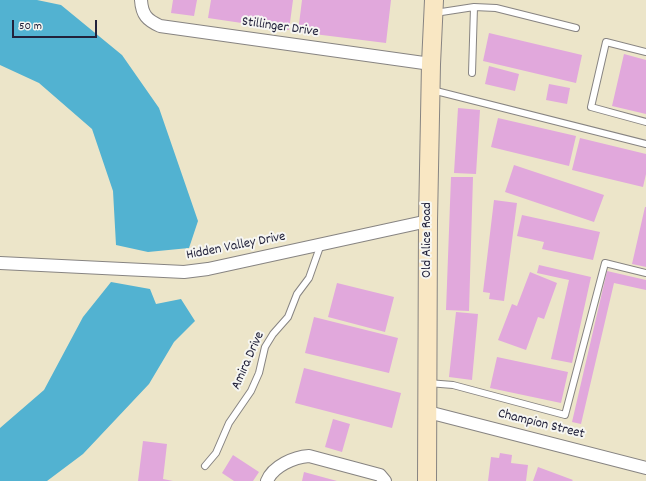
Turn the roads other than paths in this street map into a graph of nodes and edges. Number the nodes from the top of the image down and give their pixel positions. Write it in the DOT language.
graph roads {
  1 [pos="141,0"];
  2 [pos="434,6"];
  3 [pos="474,7"];
  4 [pos="576,28"];
  5 [pos="646,52"];
  6 [pos="431,64"];
  7 [pos="472,73"];
  8 [pos="430,90"];
  9 [pos="646,122"];
  10 [pos="646,144"];
  11 [pos="428,221"];
  12 [pos="322,244"];
  13 [pos="0,263"];
  14 [pos="646,273"];
  15 [pos="428,382"];
  16 [pos="428,412"];
  17 [pos="206,466"];
  18 [pos="646,468"];
  19 [pos="267,481"];
  20 [pos="385,481"];
  21 [pos="427,481"];
  1 -- 6 [label="street, Stillinger Drive"];
  2 -- 3 [label="lane"];
  2 -- 6 [label="street, Old Alice Road"];
  3 -- 4 [label="lane"];
  3 -- 7 [label="lane"];
  5 -- 9 [label="lane"];
  6 -- 8 [label="street, Old Alice Road"];
  8 -- 10 [label="lane"];
  8 -- 11 [label="street, Old Alice Road"];
  11 -- 12 [label="street, Hidden Valley Drive"];
  11 -- 15 [label="street, Old Alice Road"];
  12 -- 13 [label="street, Hidden Valley Drive"];
  12 -- 17 [label="lane, Amira Drive"];
  14 -- 15 [label="lane"];
  15 -- 16 [label="street, Old Alice Road"];
  16 -- 18 [label="street, Champion Street"];
  16 -- 21 [label="street, Old Alice Road"];
  19 -- 20 [label="street"];
}
